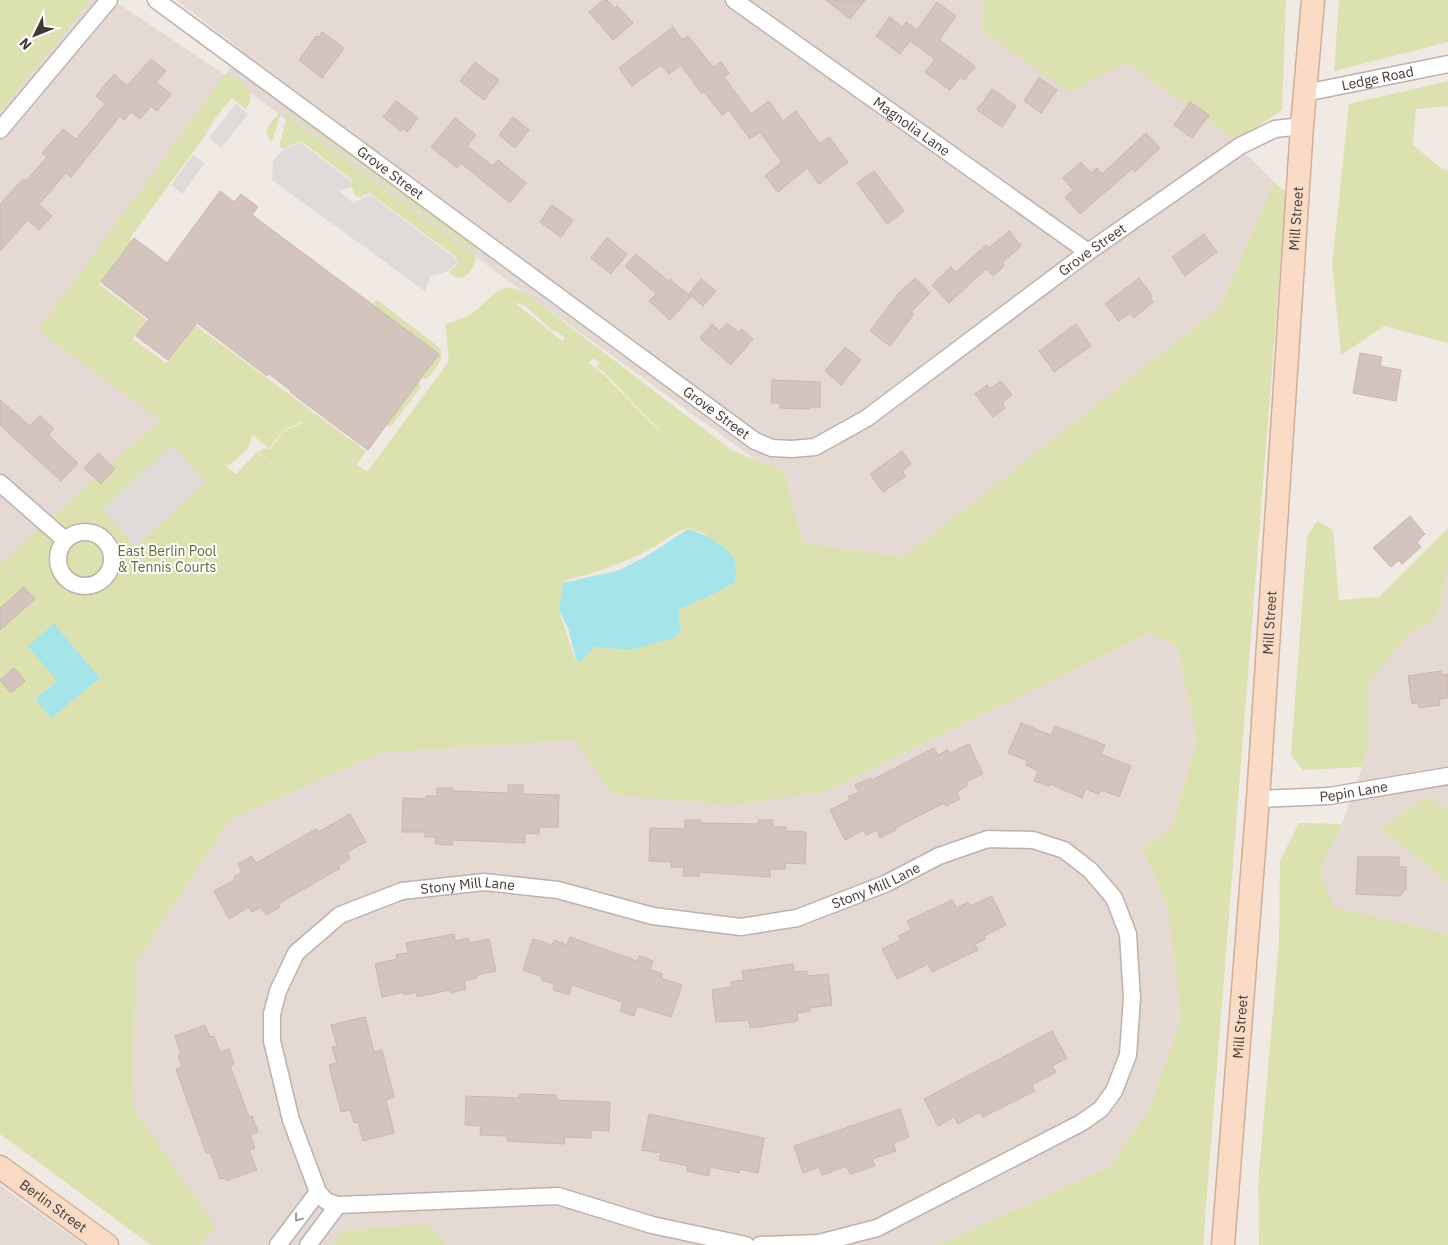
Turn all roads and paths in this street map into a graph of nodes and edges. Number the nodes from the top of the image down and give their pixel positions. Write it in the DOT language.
graph roads {
  1 [pos="108,0"];
  2 [pos="156,0"];
  3 [pos="734,0"];
  4 [pos="1313,0"];
  5 [pos="1448,64"];
  6 [pos="1306,93"];
  7 [pos="1302,126"];
  8 [pos="0,130"];
  9 [pos="1088,252"];
  10 [pos="0,483"];
  11 [pos="65,540"];
  12 [pos="1448,776"];
  13 [pos="1258,799"];
  14 [pos="0,1167"];
  15 [pos="318,1192"];
  16 [pos="338,1205"];
  17 [pos="107,1245"];
  18 [pos="278,1245"];
  19 [pos="308,1245"];
  20 [pos="746,1245"];
  21 [pos="760,1245"];
  22 [pos="1223,1245"];
  1 -- 8 [label="street"];
  2 -- 9 [label="street, Grove Street"];
  3 -- 9 [label="street, Magnolia Lane"];
  4 -- 6 [label="main road, Mill Street"];
  5 -- 6 [label="street, Ledge Road"];
  6 -- 7 [label="main road, Mill Street"];
  7 -- 9 [label="street, Grove Street"];
  7 -- 13 [label="main road, Mill Street"];
  10 -- 11 [label="street"];
  12 -- 13 [label="street, Pepin Lane"];
  13 -- 22 [label="main road, Mill Street"];
  14 -- 17 [label="main road, Berlin Street"];
  15 -- 16 [label="street"];
  15 -- 18 [label="street, one-way"];
  15 -- 21 [label="street, Stony Mill Lane"];
  16 -- 19 [label="street"];
  16 -- 20 [label="street"];
}
